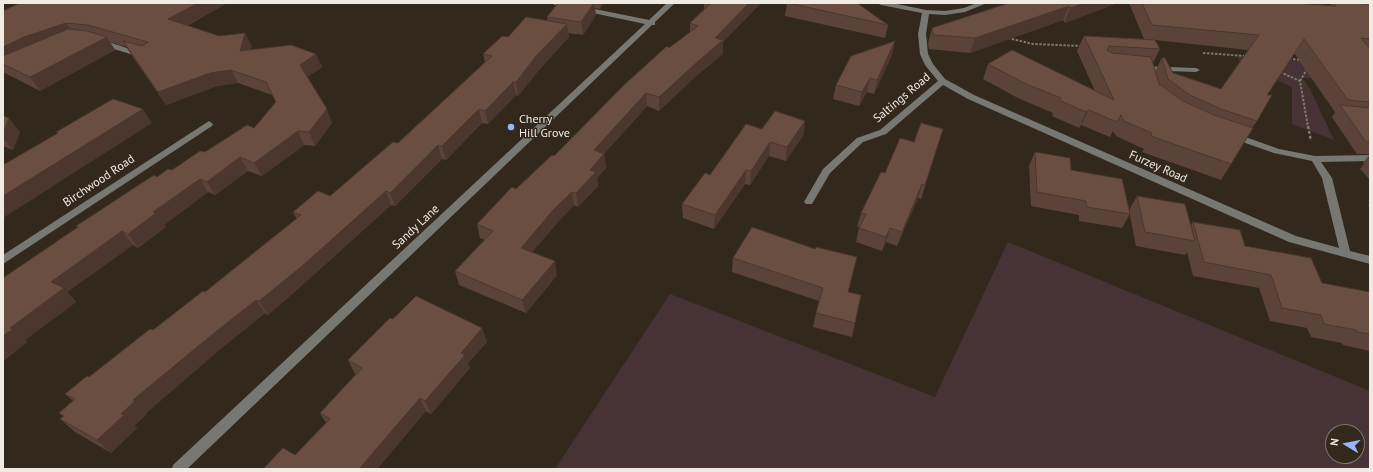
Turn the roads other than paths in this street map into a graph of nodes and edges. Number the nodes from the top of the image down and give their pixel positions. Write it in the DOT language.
graph roads {
  1 [pos="555,3"];
  2 [pos="671,3"];
  3 [pos="881,3"];
  4 [pos="983,3"];
  5 [pos="926,12"];
  6 [pos="652,23"];
  7 [pos="89,40"];
  8 [pos="150,56"];
  9 [pos="1133,68"];
  10 [pos="1196,70"];
  11 [pos="942,80"];
  12 [pos="208,124"];
  13 [pos="1222,132"];
  14 [pos="1370,158"];
  15 [pos="1315,160"];
  16 [pos="809,202"];
  17 [pos="1346,254"];
  18 [pos="3,260"];
  19 [pos="1370,260"];
  20 [pos="178,469"];
  1 -- 6 [label="street"];
  2 -- 6 [label="street, Sandy Lane"];
  3 -- 5 [label="street"];
  4 -- 5 [label="street"];
  5 -- 11 [label="street, Saltings Road"];
  6 -- 20 [label="street, Sandy Lane"];
  7 -- 8 [label="street"];
  9 -- 10 [label="street"];
  11 -- 16 [label="street, Saltings Road"];
  11 -- 17 [label="street, Furzey Road"];
  12 -- 18 [label="street, Birchwood Road"];
  13 -- 15 [label="street"];
  14 -- 15 [label="street"];
  15 -- 17 [label="street"];
  17 -- 19 [label="street, Furzey Road"];
}
